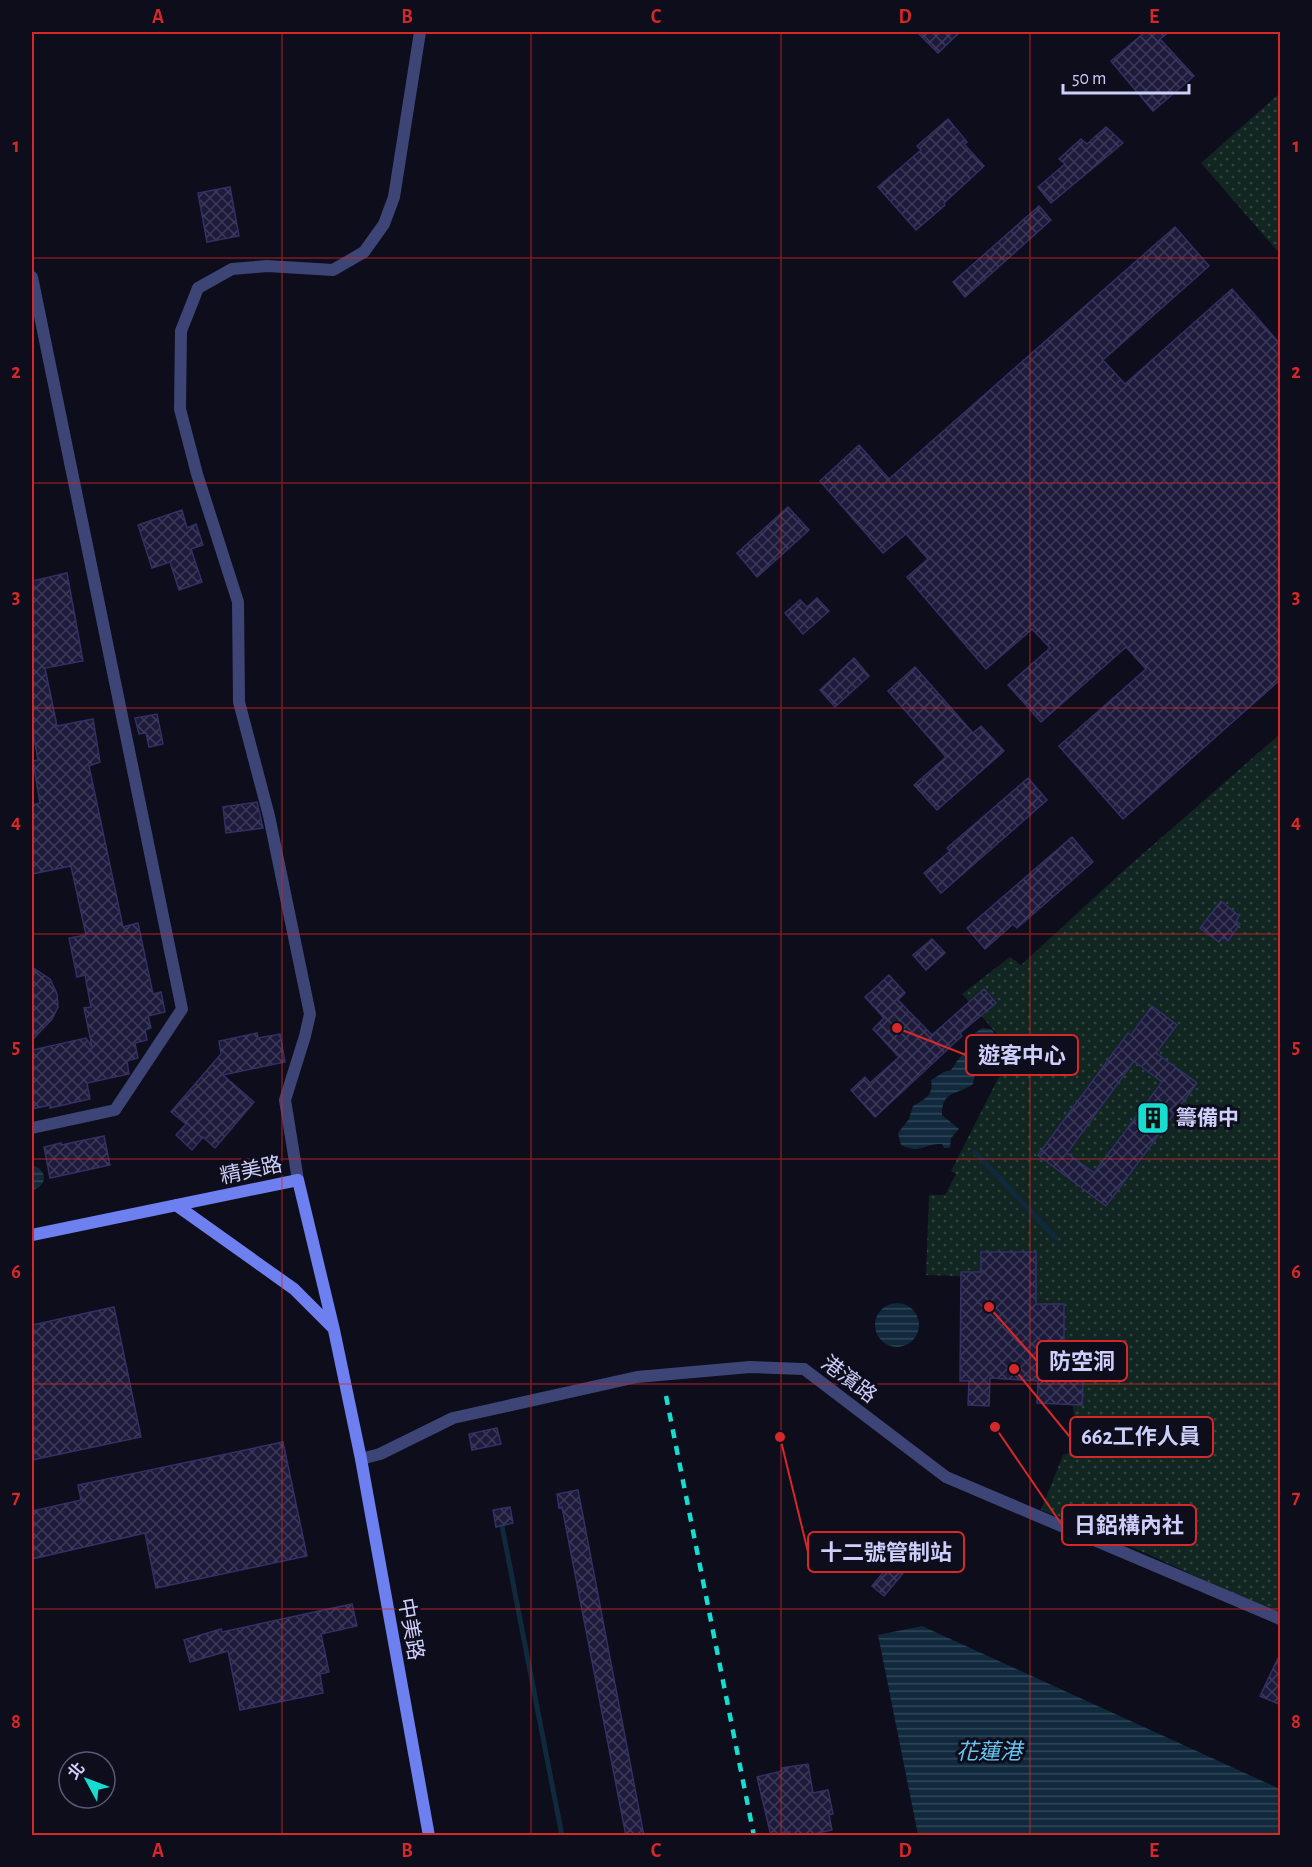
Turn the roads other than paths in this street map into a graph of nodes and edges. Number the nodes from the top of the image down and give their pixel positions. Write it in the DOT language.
graph roads {
  1 [pos="420,32"];
  2 [pos="32,277"];
  3 [pos="32,1128"];
  4 [pos="298,1180"];
  5 [pos="176,1206"];
  6 [pos="32,1235"];
  7 [pos="334,1330"];
  8 [pos="355,1430"];
  9 [pos="361,1460"];
  10 [pos="1281,1619"];
  11 [pos="429,1836"];
  1 -- 4 [label="street"];
  2 -- 3 [label="street"];
  4 -- 5 [label="main road, 精美路"];
  4 -- 7 [label="main road, 精美路"];
  5 -- 6 [label="main road, 精美路"];
  5 -- 7 [label="main road"];
  7 -- 8 [label="main road, 精美路"];
  8 -- 9 [label="main road, 中美路"];
  9 -- 10 [label="street, 港濱路"];
  9 -- 11 [label="main road, 中美路"];
}
